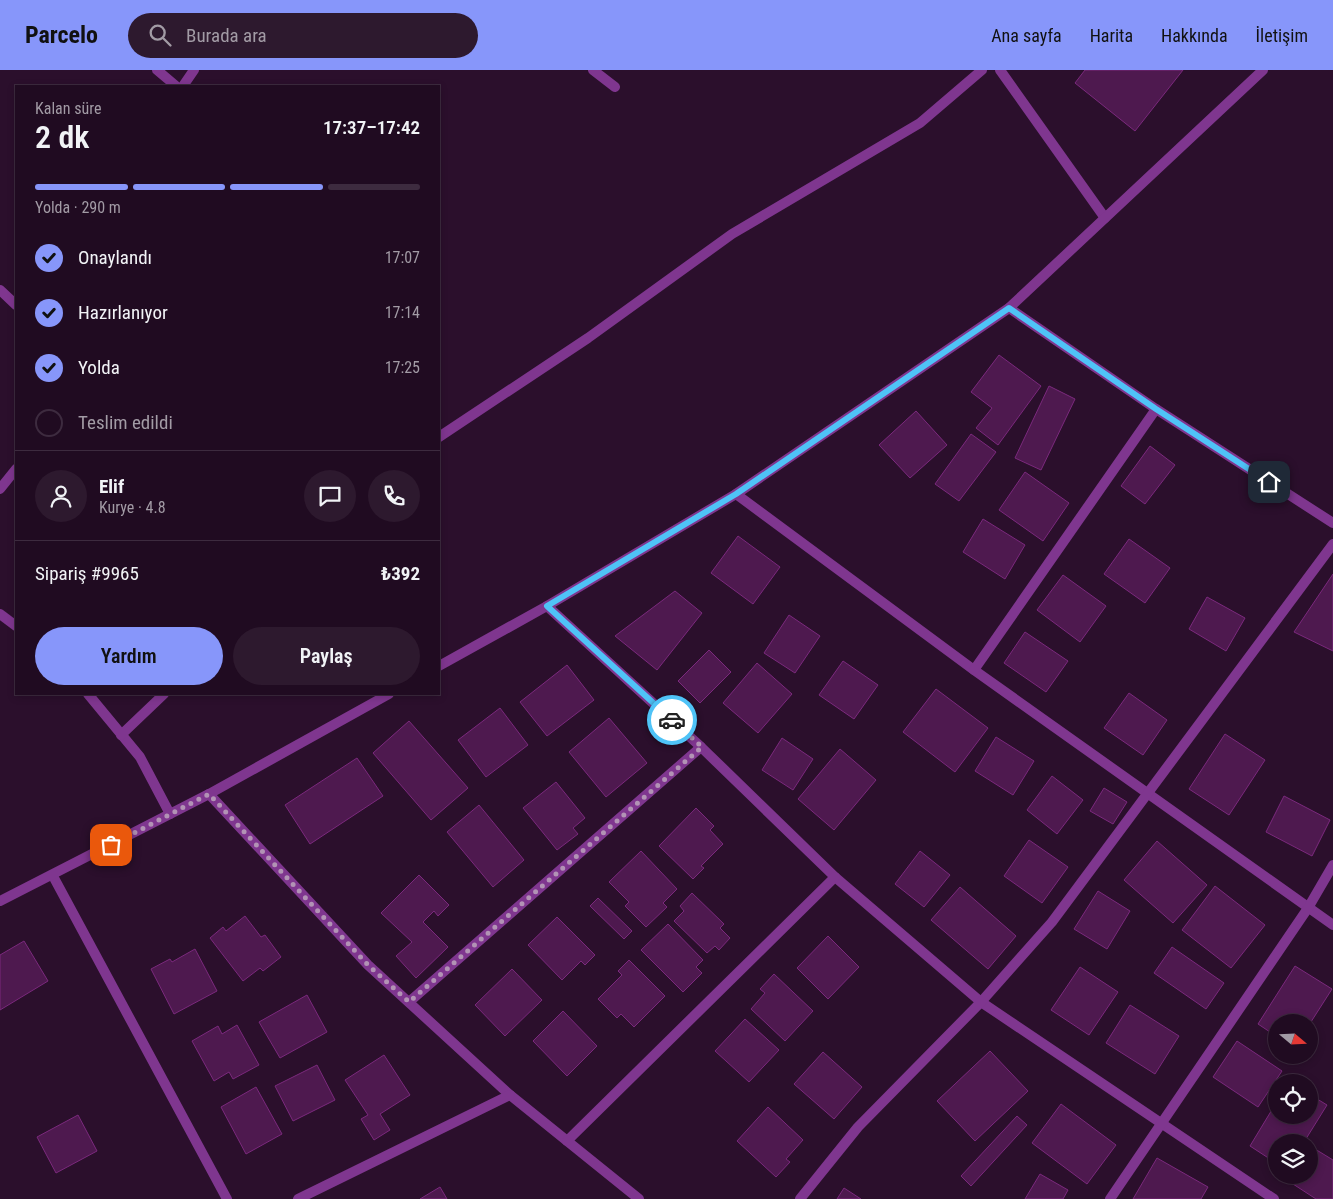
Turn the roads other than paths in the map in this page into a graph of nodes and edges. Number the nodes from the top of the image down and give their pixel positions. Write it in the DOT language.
graph roads {
  1 [pos="157,70"];
  2 [pos="194,70"];
  3 [pos="593,70"];
  4 [pos="982,70"];
  5 [pos="1000,70"];
  6 [pos="1263,70"];
  7 [pos="175,85"];
  8 [pos="185,85"];
  9 [pos="615,87"];
  10 [pos="1105,218"];
  11 [pos="0,290"];
  12 [pos="15,304"];
  13 [pos="1009,308"];
  14 [pos="1156,409"];
  15 [pos="440,437"];
  16 [pos="15,470"];
  17 [pos="0,488"];
  18 [pos="736,494"];
  19 [pos="1333,523"];
  20 [pos="1333,544"];
  21 [pos="547,606"];
  22 [pos="0,614"];
  23 [pos="15,625"];
  24 [pos="440,665"];
  25 [pos="974,670"];
  26 [pos="89,695"];
  27 [pos="163,695"];
  28 [pos="387,695"];
  29 [pos="121,735"];
  30 [pos="702,747"];
  31 [pos="1148,792"];
  32 [pos="209,794"];
  33 [pos="170,814"];
  34 [pos="1333,865"];
  35 [pos="53,876"];
  36 [pos="835,877"];
  37 [pos="0,901"];
  38 [pos="1308,908"];
  39 [pos="1333,925"];
  40 [pos="409,1002"];
  41 [pos="981,1002"];
  42 [pos="510,1095"];
  43 [pos="1160,1124"];
  44 [pos="567,1141"];
  45 [pos="227,1199"];
  46 [pos="298,1199"];
  47 [pos="639,1199"];
  48 [pos="800,1199"];
  49 [pos="1110,1199"];
  50 [pos="1274,1199"];
  1 -- 7 [label="street"];
  2 -- 8 [label="street"];
  3 -- 9 [label="street"];
  4 -- 15 [label="street"];
  5 -- 10 [label="street"];
  6 -- 10 [label="street"];
  10 -- 13 [label="street"];
  11 -- 12 [label="street"];
  13 -- 14 [label="street"];
  13 -- 18 [label="street"];
  14 -- 19 [label="street"];
  14 -- 25 [label="street"];
  16 -- 17 [label="street"];
  18 -- 21 [label="street"];
  18 -- 25 [label="street"];
  20 -- 31 [label="street"];
  21 -- 24 [label="street"];
  21 -- 30 [label="street"];
  22 -- 23 [label="street"];
  25 -- 31 [label="street"];
  26 -- 29 [label="street"];
  27 -- 29 [label="street"];
  28 -- 32 [label="street"];
  29 -- 33 [label="street"];
  30 -- 36 [label="street"];
  30 -- 40 [label="street"];
  31 -- 38 [label="street"];
  31 -- 41 [label="street"];
  32 -- 33 [label="street"];
  32 -- 40 [label="street"];
  33 -- 35 [label="street"];
  34 -- 38 [label="street"];
  35 -- 37 [label="street"];
  35 -- 45 [label="street"];
  36 -- 41 [label="street"];
  36 -- 44 [label="street"];
  38 -- 39 [label="street"];
  38 -- 43 [label="street"];
  40 -- 42 [label="street"];
  41 -- 43 [label="street"];
  41 -- 48 [label="street"];
  42 -- 44 [label="street"];
  42 -- 46 [label="street"];
  43 -- 49 [label="street"];
  43 -- 50 [label="street"];
  44 -- 47 [label="street"];
}
